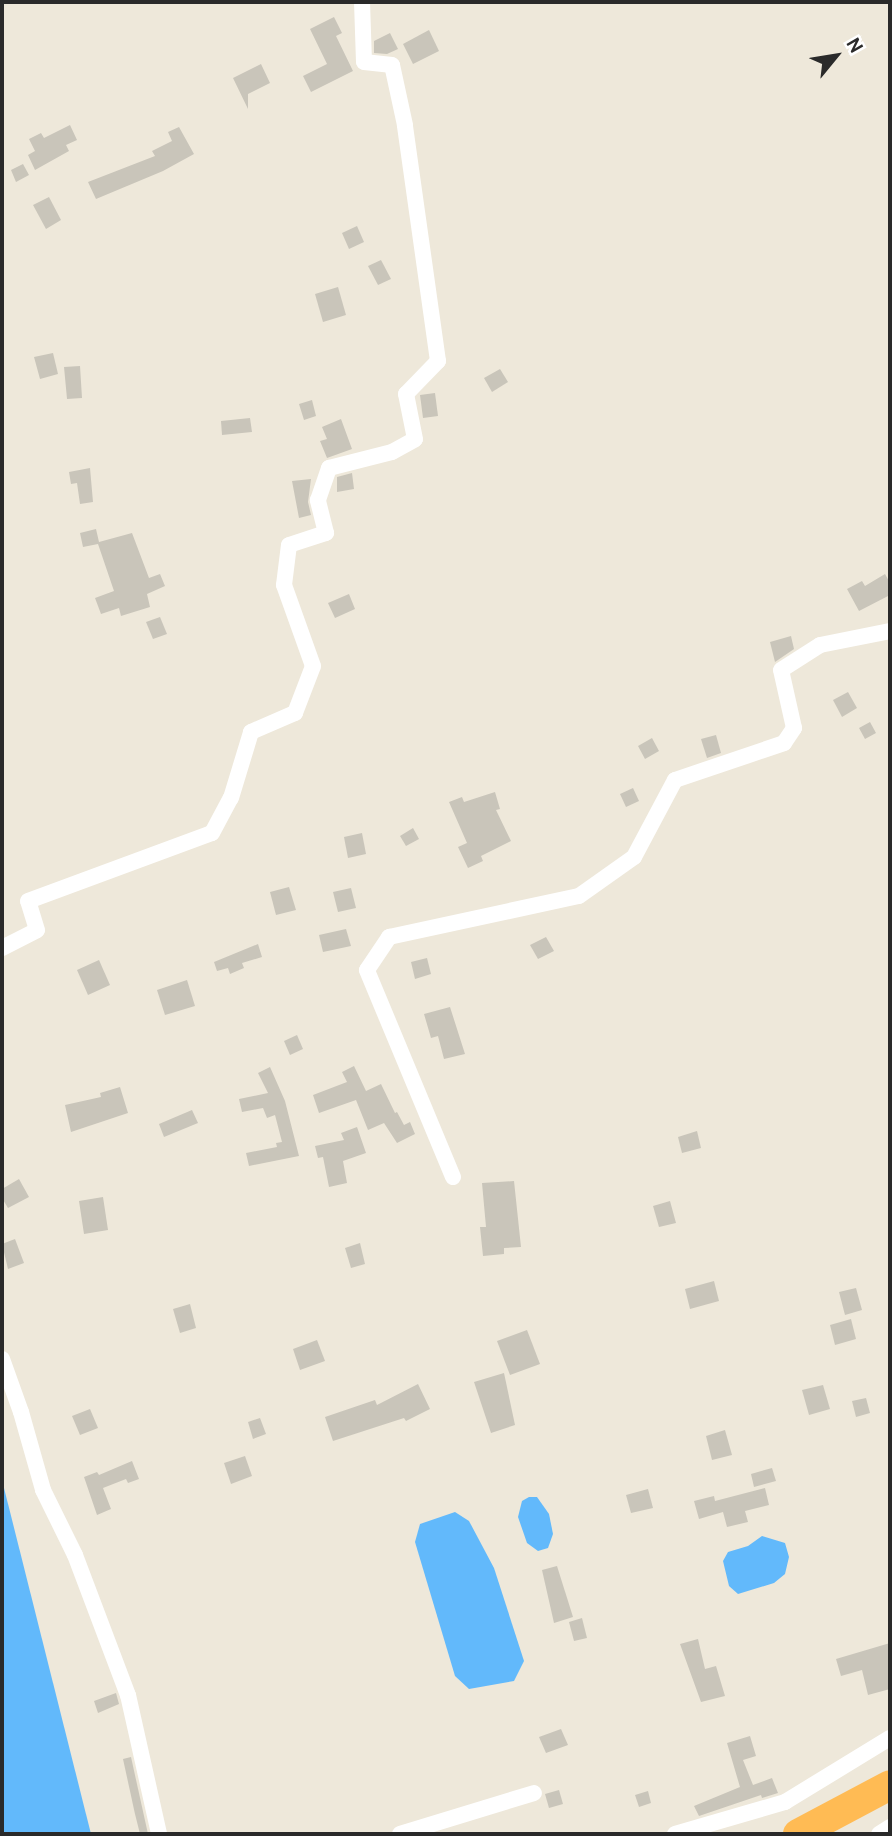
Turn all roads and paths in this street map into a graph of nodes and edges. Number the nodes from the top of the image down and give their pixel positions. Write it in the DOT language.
graph roads {
  1 [pos="362,2"];
  2 [pos="890,631"];
  3 [pos="2,948"];
  4 [pos="453,1177"];
  5 [pos="2,1359"];
  6 [pos="890,1738"];
  7 [pos="890,1785"];
  8 [pos="534,1793"];
  9 [pos="890,1827"];
  10 [pos="159,1834"];
  11 [pos="400,1834"];
  12 [pos="675,1834"];
  13 [pos="798,1834"];
  14 [pos="879,1834"];
  1 -- 3 [label="street"];
  2 -- 4 [label="street"];
  5 -- 10 [label="street"];
  6 -- 12 [label="street"];
  7 -- 13 [label="highway"];
  8 -- 11 [label="street"];
  9 -- 14 [label="street"];
}
